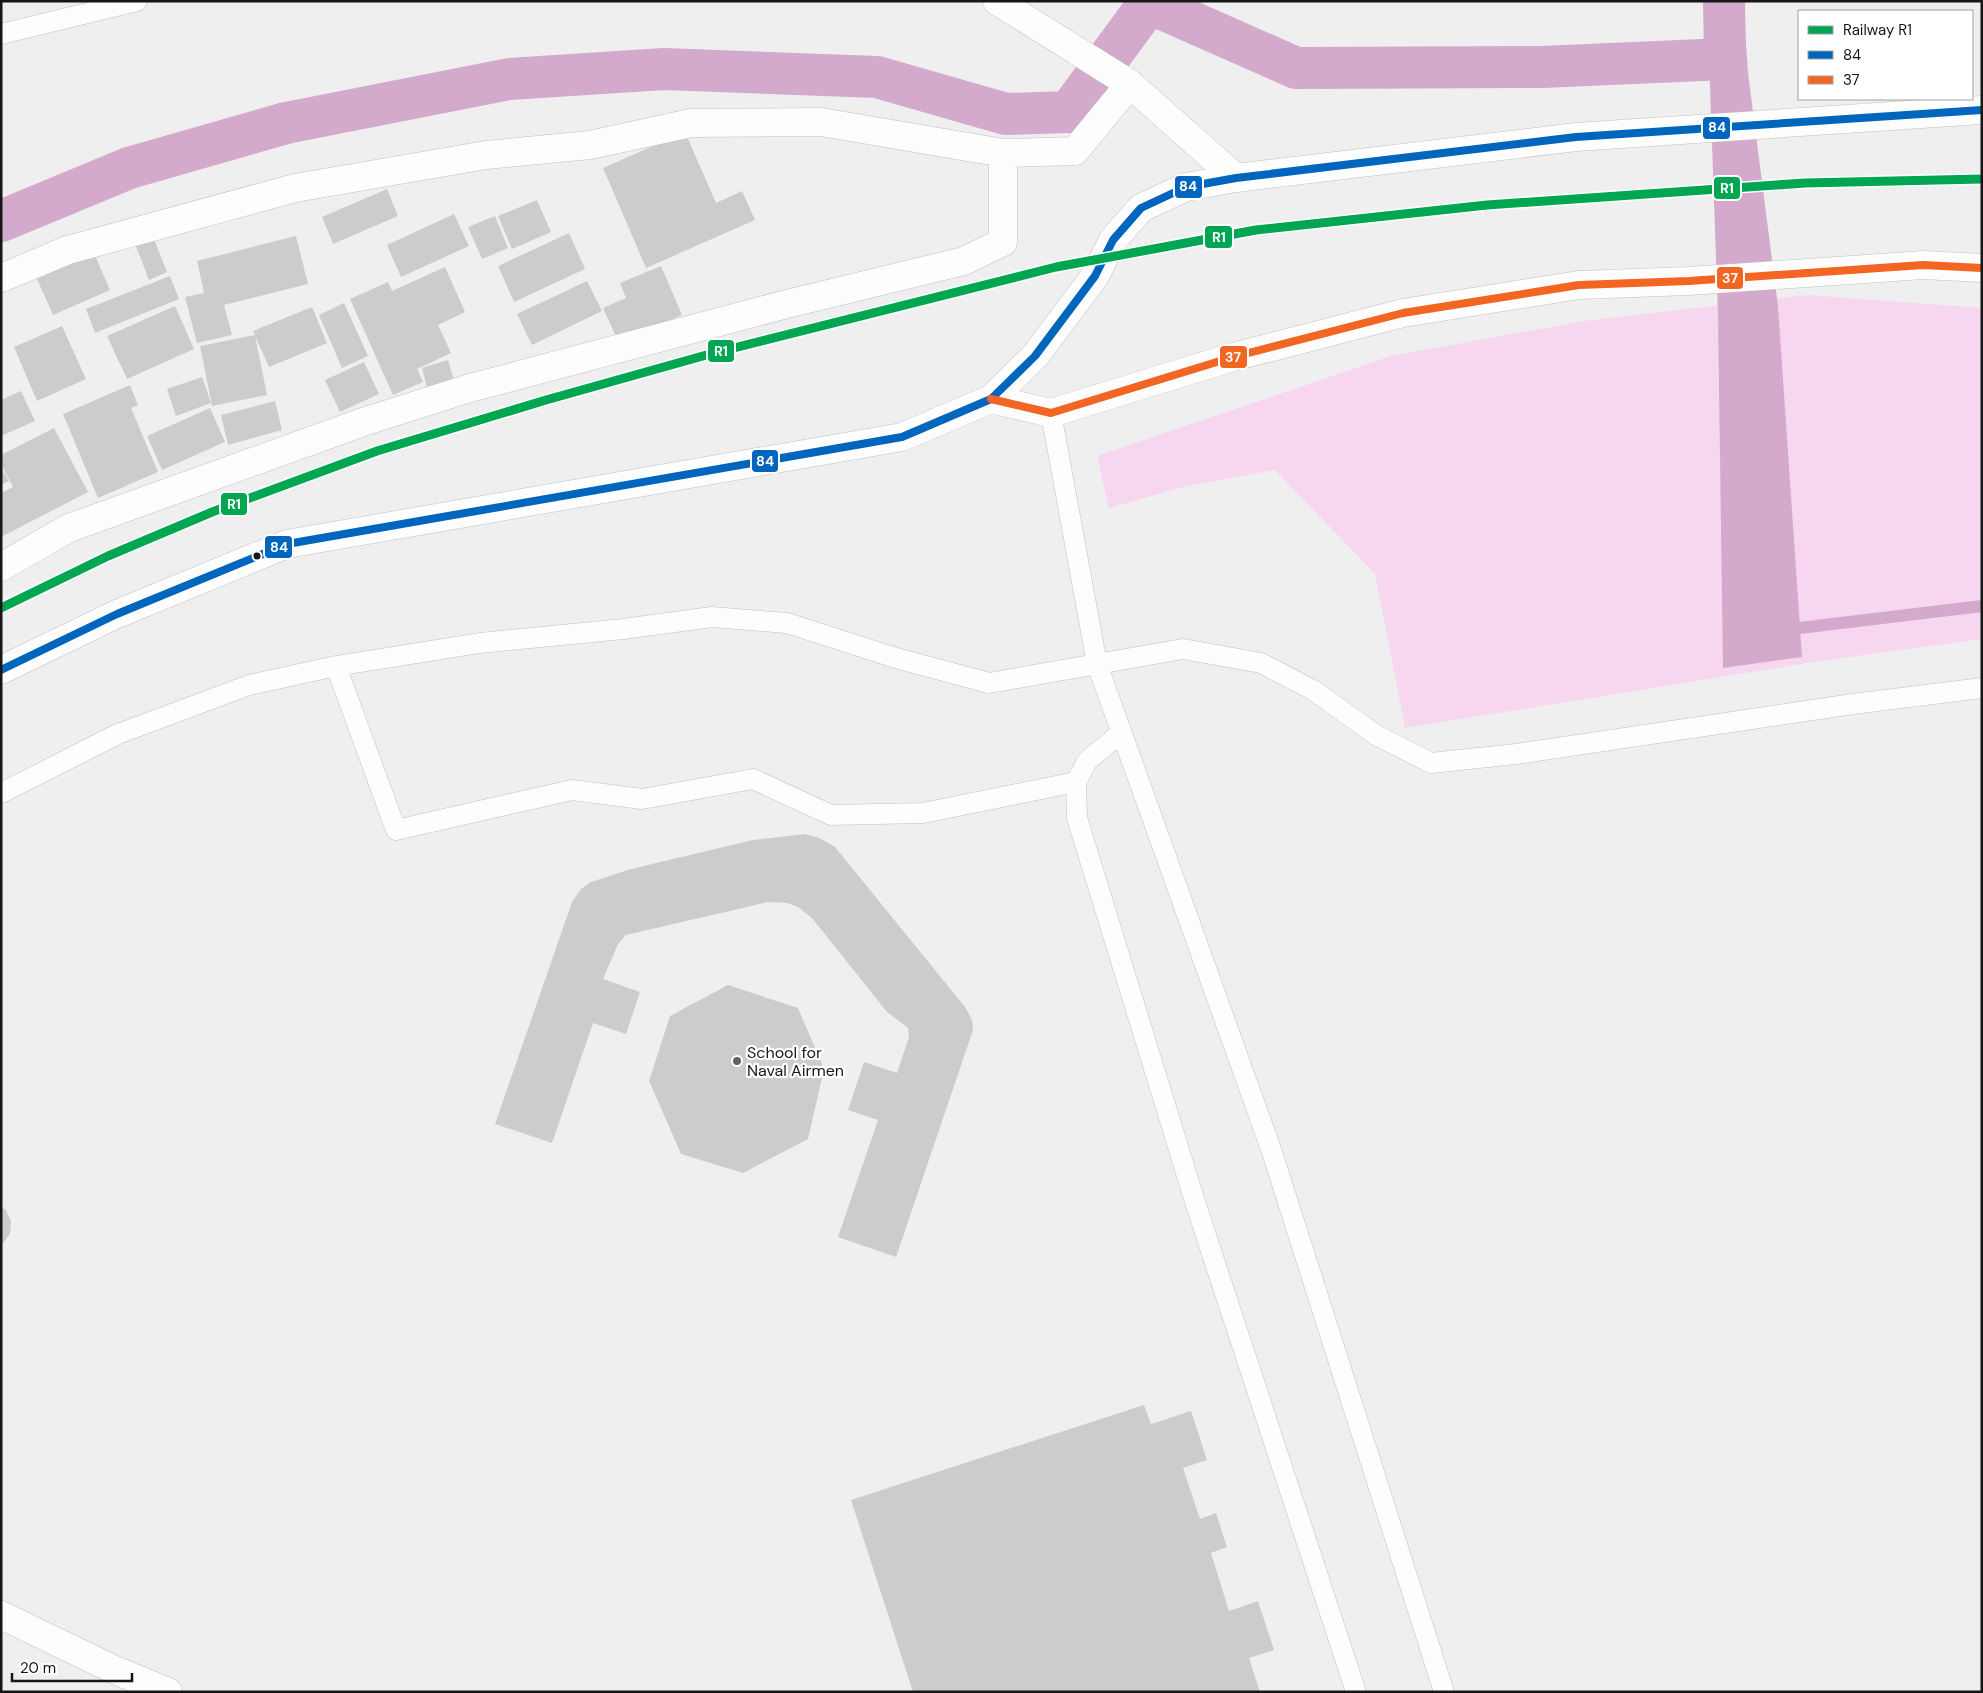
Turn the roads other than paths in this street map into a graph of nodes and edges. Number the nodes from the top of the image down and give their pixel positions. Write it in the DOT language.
graph roads {
  1 [pos="137,1"];
  2 [pos="997,1"];
  3 [pos="1,34"];
  4 [pos="1130,84"];
  5 [pos="1982,110"];
  6 [pos="1003,153"];
  7 [pos="1236,178"];
  8 [pos="1982,268"];
  9 [pos="1,278"];
  10 [pos="991,400"];
  11 [pos="1051,413"];
  12 [pos="1,567"];
  13 [pos="1097,664"];
  14 [pos="336,666"];
  15 [pos="1,670"];
  16 [pos="1982,688"];
  17 [pos="1121,733"];
  18 [pos="1076,782"];
  19 [pos="1,793"];
  20 [pos="1,1615"];
  21 [pos="119,1681"];
  22 [pos="168,1692"];
  23 [pos="1356,1692"];
  24 [pos="1444,1692"];
  1 -- 3 [label="lane"];
  2 -- 4 [label="street"];
  4 -- 6 [label="street"];
  4 -- 7 [label="street"];
  5 -- 7 [label="street"];
  6 -- 9 [label="street"];
  6 -- 12 [label="street"];
  7 -- 10 [label="street"];
  8 -- 11 [label="street"];
  10 -- 11 [label="street"];
  10 -- 15 [label="street"];
  11 -- 13 [label="lane"];
  13 -- 14 [label="lane"];
  13 -- 16 [label="lane"];
  13 -- 17 [label="lane"];
  14 -- 18 [label="lane"];
  14 -- 19 [label="lane"];
  17 -- 18 [label="lane"];
  17 -- 24 [label="lane"];
  18 -- 23 [label="lane"];
  20 -- 21 [label="street"];
  21 -- 22 [label="street"];
}
